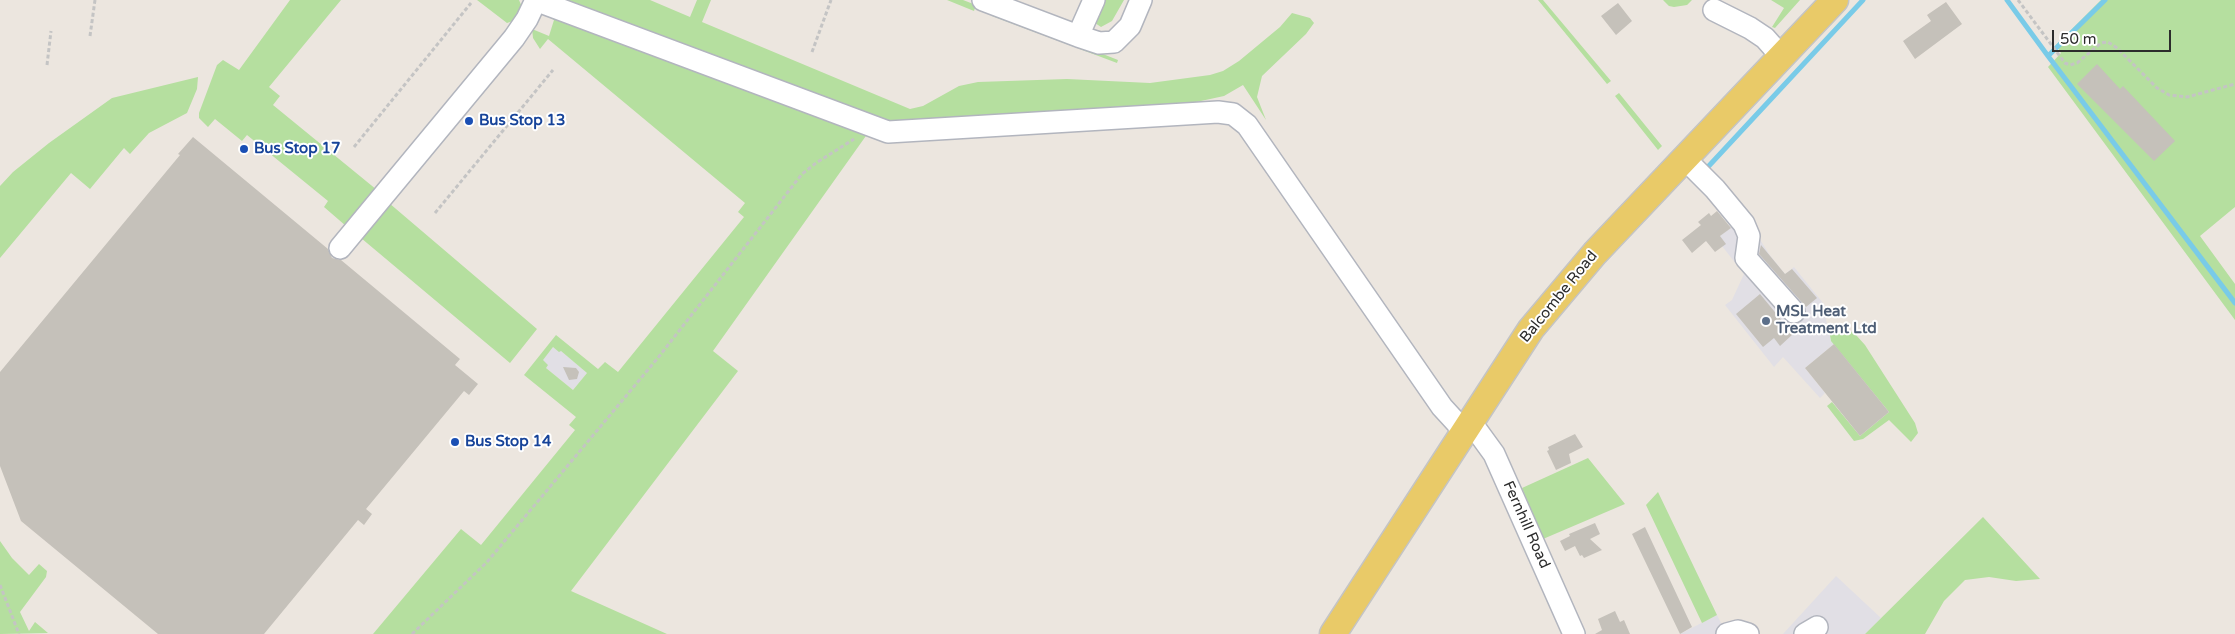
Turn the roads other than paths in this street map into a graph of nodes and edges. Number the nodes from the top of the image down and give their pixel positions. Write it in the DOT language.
graph roads {
  1 [pos="536,0"];
  2 [pos="983,0"];
  3 [pos="1094,0"];
  4 [pos="1141,0"];
  5 [pos="1834,0"];
  6 [pos="1714,10"];
  7 [pos="1078,36"];
  8 [pos="1781,56"];
  9 [pos="1684,158"];
  10 [pos="340,248"];
  11 [pos="1794,312"];
  12 [pos="1467,426"];
  13 [pos="1333,634"];
  14 [pos="1574,634"];
  15 [pos="1727,634"];
  16 [pos="1748,634"];
  1 -- 10 [label="street"];
  1 -- 12 [label="street, Fernhill Road"];
  2 -- 7 [label="street"];
  3 -- 7 [label="street"];
  4 -- 7 [label="street"];
  5 -- 8 [label="main road, Balcombe Road"];
  6 -- 8 [label="street"];
  8 -- 9 [label="main road, Balcombe Road"];
  9 -- 11 [label="street"];
  9 -- 12 [label="main road, Balcombe Road"];
  12 -- 13 [label="main road, Balcombe Road"];
  12 -- 14 [label="street, Fernhill Road"];
  15 -- 16 [label="street"];
}
